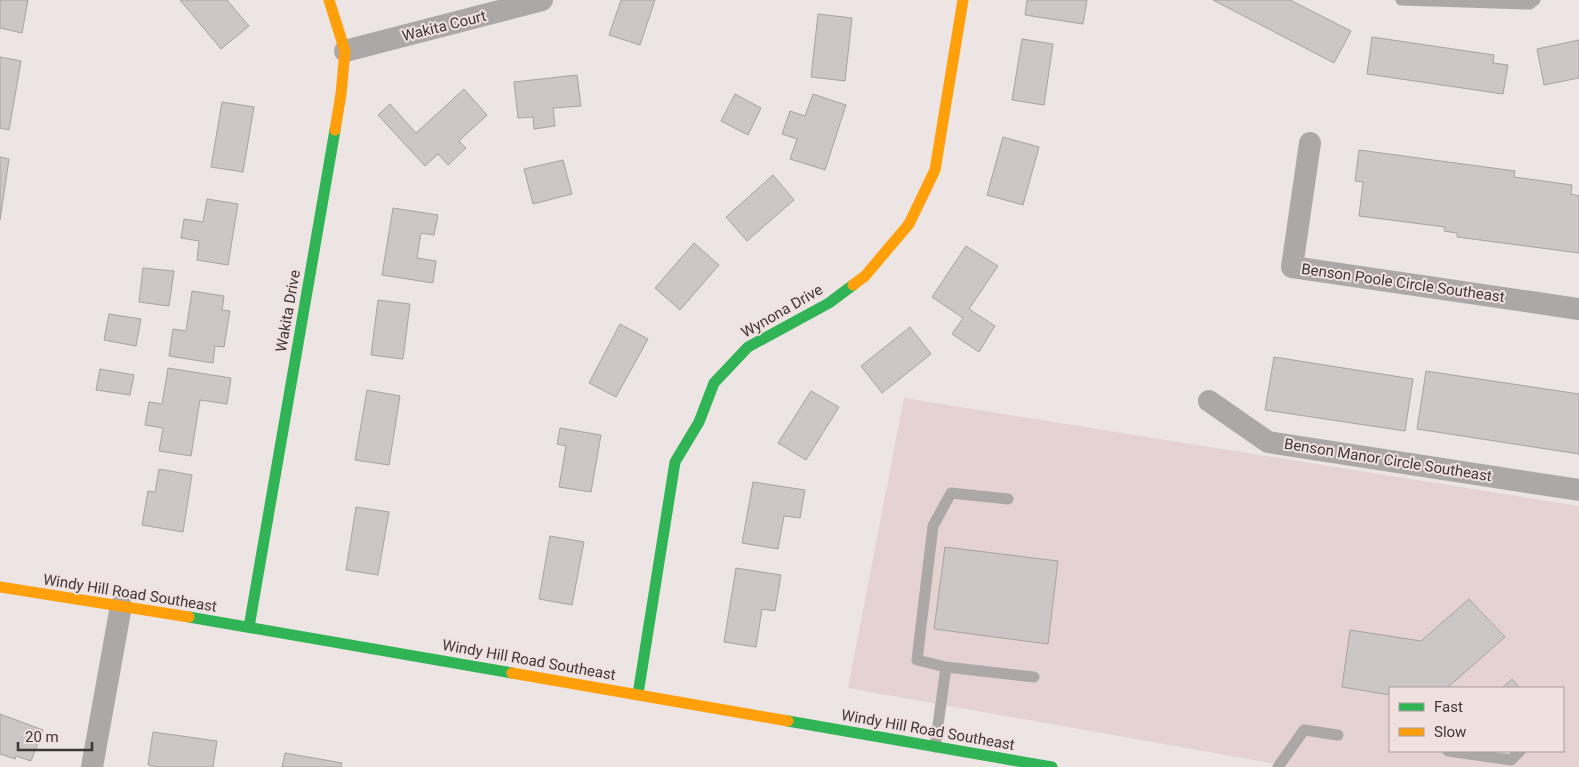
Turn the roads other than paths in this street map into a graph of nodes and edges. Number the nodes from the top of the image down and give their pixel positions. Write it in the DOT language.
graph roads {
  1 [pos="329,0"];
  2 [pos="542,0"];
  3 [pos="963,0"];
  4 [pos="1401,0"];
  5 [pos="1535,0"];
  6 [pos="344,51"];
  7 [pos="1310,143"];
  8 [pos="1579,309"];
  9 [pos="1209,401"];
  10 [pos="1579,490"];
  11 [pos="1008,499"];
  12 [pos="0,588"];
  13 [pos="121,606"];
  14 [pos="249,628"];
  15 [pos="946,667"];
  16 [pos="1034,677"];
  17 [pos="638,694"];
  18 [pos="1338,735"];
  19 [pos="935,747"];
  20 [pos="1455,752"];
  21 [pos="1519,752"];
  22 [pos="92,767"];
  23 [pos="1052,767"];
  24 [pos="1278,767"];
  1 -- 6 [label="street, Wakita Drive"];
  2 -- 6 [label="street, Wakita Court"];
  3 -- 17 [label="street, Wynona Drive"];
  4 -- 5 [label="lane"];
  6 -- 14 [label="street, Wakita Drive"];
  7 -- 8 [label="street, Benson Poole Circle Southeast"];
  9 -- 10 [label="street, Benson Manor Circle Southeast"];
  11 -- 15 [label="lane"];
  12 -- 13 [label="street, Windy Hill Road Southeast"];
  13 -- 14 [label="street, Windy Hill Road Southeast"];
  13 -- 22 [label="street"];
  14 -- 17 [label="street, Windy Hill Road Southeast"];
  15 -- 16 [label="lane"];
  15 -- 19 [label="lane"];
  17 -- 19 [label="street, Windy Hill Road Southeast"];
  18 -- 24 [label="lane"];
  19 -- 23 [label="street, Windy Hill Road Southeast"];
  20 -- 21 [label="lane"];
}
